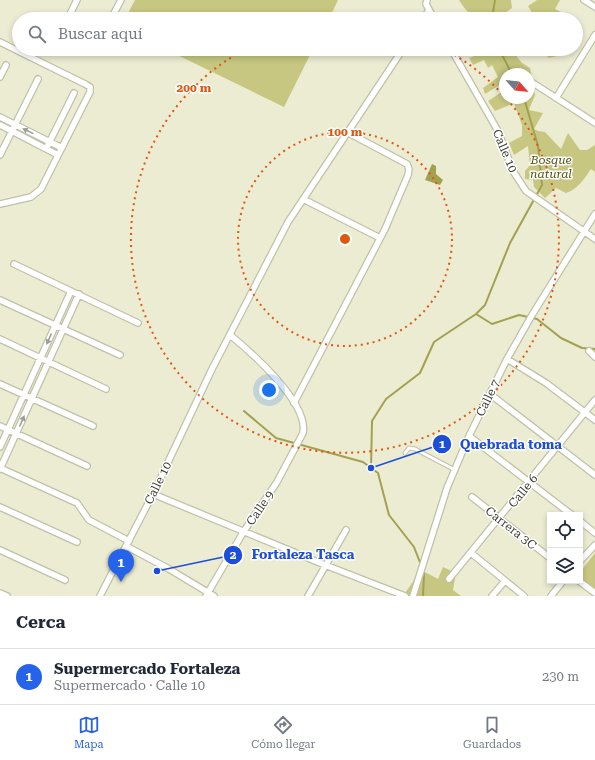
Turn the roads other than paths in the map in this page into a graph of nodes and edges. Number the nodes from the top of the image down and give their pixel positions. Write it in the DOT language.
graph roads {
  1 [pos="77,0"];
  2 [pos="121,0"];
  3 [pos="427,0"];
  4 [pos="584,0"];
  5 [pos="595,7"];
  6 [pos="429,10"];
  7 [pos="71,12"];
  8 [pos="115,12"];
  9 [pos="595,35"];
  10 [pos="0,42"];
  11 [pos="12,48"];
  12 [pos="583,54"];
  13 [pos="28,56"];
  14 [pos="398,56"];
  15 [pos="455,56"];
  16 [pos="582,56"];
  17 [pos="6,65"];
  18 [pos="0,76"];
  19 [pos="38,79"];
  20 [pos="535,84"];
  21 [pos="74,93"];
  22 [pos="556,98"];
  23 [pos="0,117"];
  24 [pos="595,123"];
  25 [pos="0,125"];
  26 [pos="15,125"];
  27 [pos="12,131"];
  28 [pos="347,132"];
  29 [pos="50,142"];
  30 [pos="62,148"];
  31 [pos="46,149"];
  32 [pos="0,155"];
  33 [pos="58,155"];
  34 [pos="303,199"];
  35 [pos="0,204"];
  36 [pos="595,214"];
  37 [pos="583,232"];
  38 [pos="380,238"];
  39 [pos="595,239"];
  40 [pos="14,264"];
  41 [pos="71,291"];
  42 [pos="79,294"];
  43 [pos="0,300"];
  44 [pos="138,323"];
  45 [pos="56,325"];
  46 [pos="63,329"];
  47 [pos="230,335"];
  48 [pos="0,339"];
  49 [pos="589,351"];
  50 [pos="120,355"];
  51 [pos="595,356"];
  52 [pos="41,357"];
  53 [pos="507,359"];
  54 [pos="49,361"];
  55 [pos="0,384"];
  56 [pos="106,389"];
  57 [pos="24,394"];
  58 [pos="490,394"];
  59 [pos="32,398"];
  60 [pos="595,400"];
  61 [pos="294,403"];
  62 [pos="585,412"];
  63 [pos="595,420"];
  64 [pos="0,426"];
  65 [pos="93,426"];
  66 [pos="8,430"];
  67 [pos="16,433"];
  68 [pos="469,436"];
  69 [pos="559,446"];
  70 [pos="0,447"];
  71 [pos="405,453"];
  72 [pos="87,466"];
  73 [pos="0,469"];
  74 [pos="455,470"];
  75 [pos="595,475"];
  76 [pos="530,483"];
  77 [pos="153,494"];
  78 [pos="472,497"];
  79 [pos="0,507"];
  80 [pos="568,512"];
  81 [pos="500,519"];
  82 [pos="583,523"];
  83 [pos="346,530"];
  84 [pos="244,531"];
  85 [pos="595,533"];
  86 [pos="77,542"];
  87 [pos="127,544"];
  88 [pos="595,545"];
  89 [pos="0,550"];
  90 [pos="471,553"];
  91 [pos="547,556"];
  92 [pos="583,558"];
  93 [pos="325,565"];
  94 [pos="65,580"];
  95 [pos="449,580"];
  96 [pos="505,581"];
  97 [pos="561,584"];
  98 [pos="583,584"];
  99 [pos="0,593"];
  100 [pos="595,593"];
  101 [pos="207,594"];
  102 [pos="7,596"];
  103 [pos="100,596"];
  104 [pos="214,596"];
  105 [pos="308,596"];
  106 [pos="405,596"];
  107 [pos="413,596"];
  108 [pos="492,596"];
  109 [pos="524,596"];
  110 [pos="551,596"];
  1 -- 7 [label="street"];
  2 -- 8 [label="street"];
  3 -- 6 [label="street"];
  4 -- 5 [label="street"];
  9 -- 12 [label="street"];
  10 -- 11 [label="street"];
  13 -- 30 [label="street"];
  14 -- 28 [label="street, Calle 10"];
  15 -- 37 [label="street, Calle 10"];
  16 -- 22 [label="street"];
  17 -- 18 [label="street"];
  19 -- 26 [label="street"];
  20 -- 22 [label="street"];
  21 -- 29 [label="street"];
  22 -- 24 [label="street"];
  23 -- 26 [label="street"];
  25 -- 27 [label="street"];
  26 -- 27 [label="street"];
  29 -- 26 [label="street, one-way"];
  27 -- 31 [label="street"];
  27 -- 32 [label="street"];
  28 -- 34 [label="street, Calle 10"];
  28 -- 38 [label="street"];
  29 -- 30 [label="street"];
  29 -- 31 [label="street"];
  30 -- 33 [label="street"];
  31 -- 33 [label="street"];
  33 -- 35 [label="street"];
  34 -- 38 [label="street"];
  34 -- 47 [label="street, Calle 10"];
  36 -- 37 [label="street, Calle 7"];
  37 -- 39 [label="street, Calle 10"];
  37 -- 53 [label="street, Calle 7"];
  38 -- 61 [label="street"];
  40 -- 41 [label="street"];
  41 -- 42 [label="street"];
  41 -- 45 [label="street"];
  42 -- 44 [label="street"];
  42 -- 46 [label="street"];
  43 -- 45 [label="street"];
  45 -- 46 [label="street"];
  45 -- 52 [label="street, one-way"];
  46 -- 50 [label="street"];
  46 -- 54 [label="street"];
  47 -- 61 [label="street, Calle 9"];
  47 -- 77 [label="street, Calle 10"];
  48 -- 52 [label="street"];
  49 -- 51 [label="street"];
  52 -- 54 [label="street"];
  52 -- 57 [label="street"];
  53 -- 58 [label="street, Calle 7"];
  53 -- 62 [label="street"];
  54 -- 56 [label="street"];
  54 -- 59 [label="street"];
  55 -- 57 [label="street"];
  57 -- 59 [label="street"];
  57 -- 66 [label="street"];
  58 -- 68 [label="street, Calle 7"];
  58 -- 69 [label="street"];
  59 -- 65 [label="street"];
  67 -- 59 [label="street, one-way"];
  60 -- 62 [label="street, Calle 6"];
  61 -- 84 [label="street, Calle 9"];
  62 -- 63 [label="street"];
  62 -- 69 [label="street, Calle 6"];
  64 -- 66 [label="street"];
  66 -- 67 [label="street"];
  66 -- 70 [label="street"];
  67 -- 72 [label="street"];
  67 -- 73 [label="street"];
  68 -- 74 [label="street, Calle 7"];
  68 -- 76 [label="street"];
  69 -- 75 [label="street"];
  69 -- 76 [label="street, Calle 6"];
  71 -- 74 [label="lane"];
  73 -- 87 [label="street"];
  74 -- 107 [label="street, Calle 7"];
  76 -- 80 [label="street"];
  76 -- 81 [label="street, Calle 6"];
  77 -- 84 [label="street"];
  77 -- 87 [label="street, Calle 10"];
  78 -- 81 [label="street, Carrera 3C"];
  79 -- 86 [label="street"];
  81 -- 90 [label="street, Calle 6"];
  81 -- 91 [label="street, Carrera 3C"];
  82 -- 85 [label="street"];
  83 -- 93 [label="street"];
  84 -- 93 [label="street"];
  84 -- 101 [label="street, Calle 9"];
  87 -- 101 [label="street"];
  87 -- 103 [label="street, Calle 10"];
  88 -- 92 [label="street"];
  89 -- 94 [label="street"];
  90 -- 95 [label="street, Calle 6"];
  90 -- 96 [label="street"];
  93 -- 105 [label="street"];
  93 -- 106 [label="street"];
  96 -- 108 [label="street"];
  96 -- 109 [label="street"];
  97 -- 110 [label="street"];
  98 -- 100 [label="street"];
  99 -- 102 [label="street"];
  101 -- 104 [label="street"];
}
